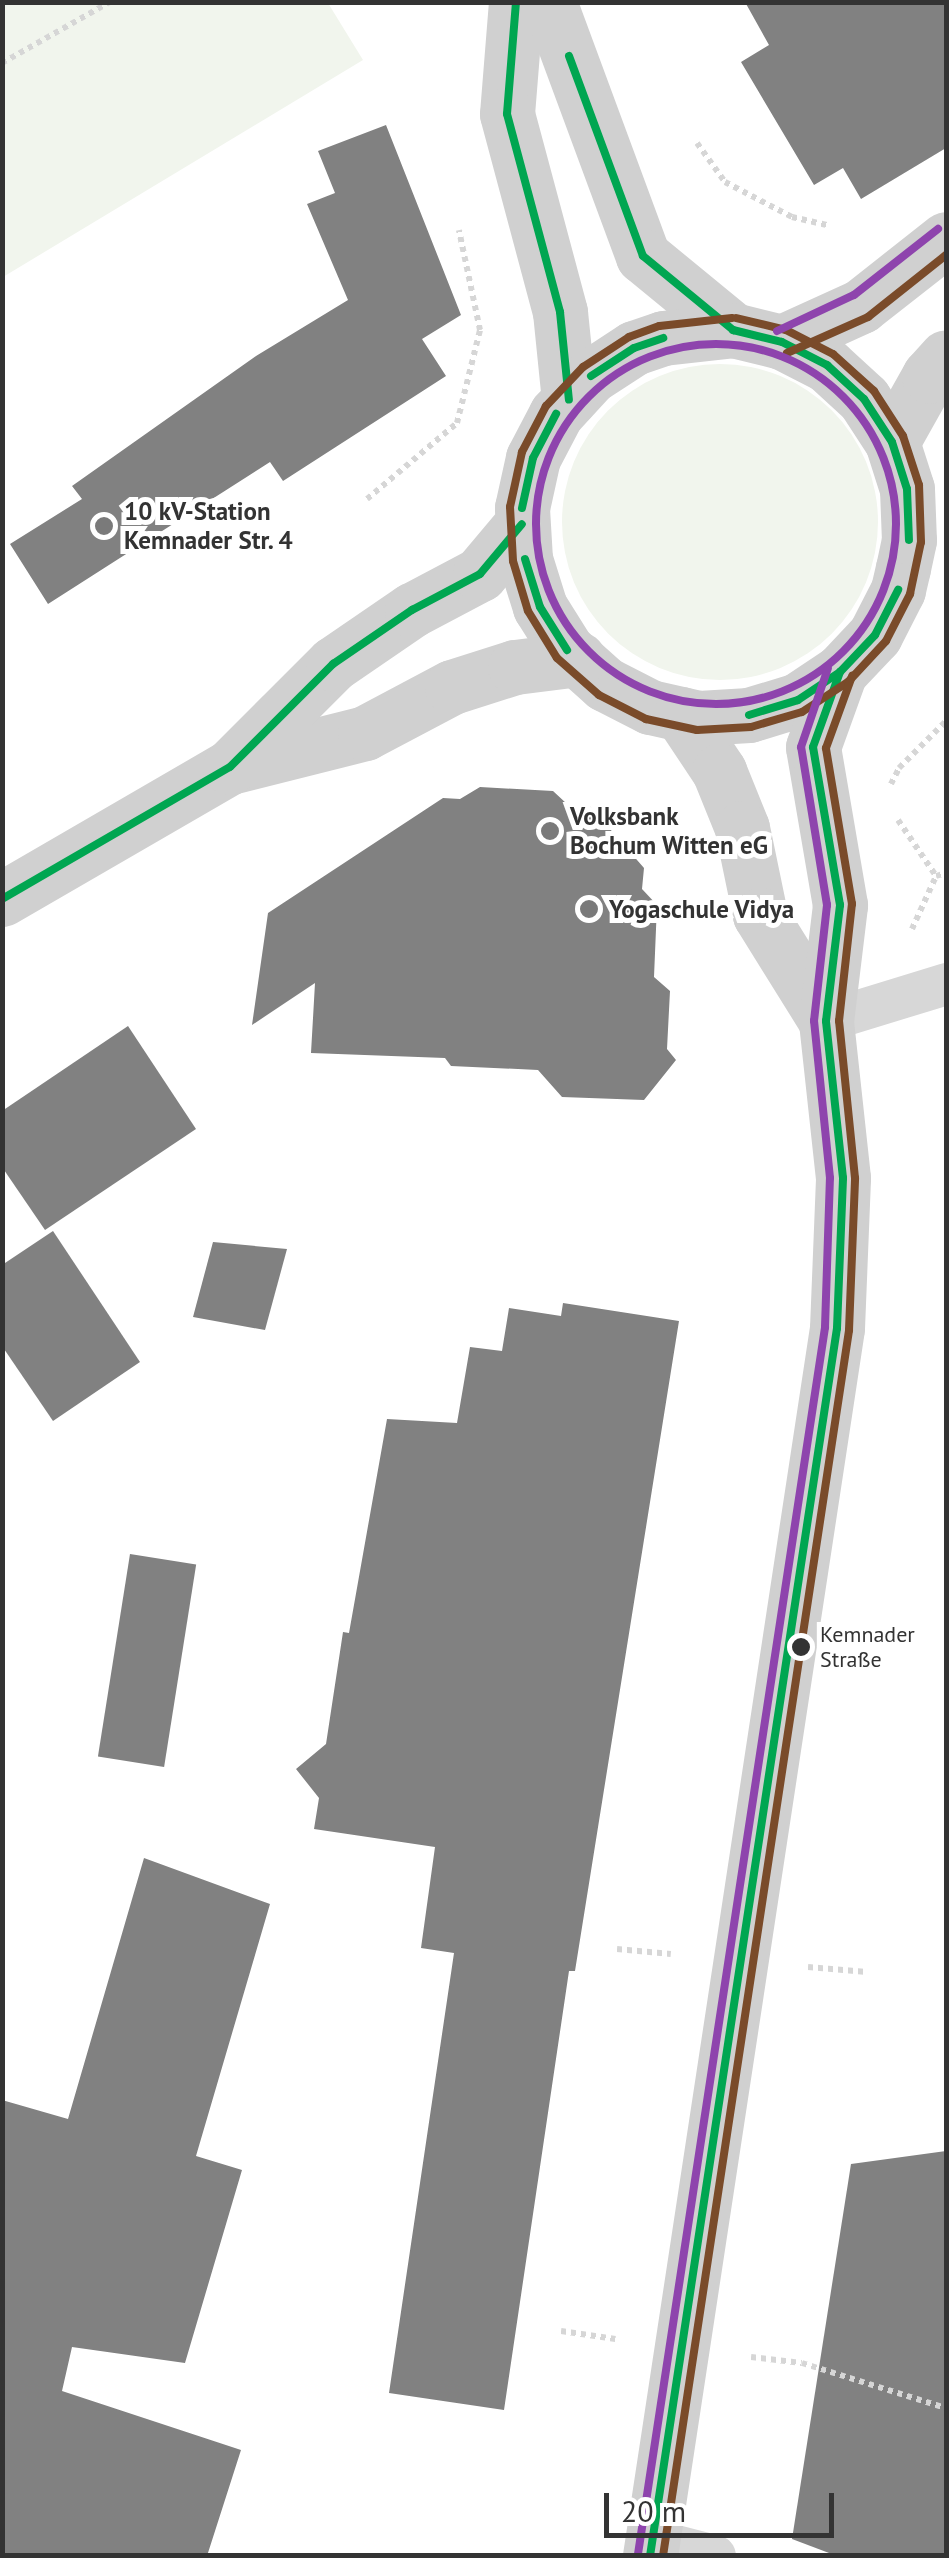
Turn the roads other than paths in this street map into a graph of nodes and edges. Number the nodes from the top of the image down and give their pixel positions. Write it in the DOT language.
graph roads {
  1 [pos="516,2"];
  2 [pos="549,2"];
  3 [pos="946,239"];
  4 [pos="758,336"];
  5 [pos="946,356"];
  6 [pos="569,400"];
  7 [pos="892,442"];
  8 [pos="522,524"];
  9 [pos="578,659"];
  10 [pos="840,672"];
  11 [pos="681,714"];
  12 [pos="230,766"];
  13 [pos="2,899"];
  14 [pos="936,990"];
  15 [pos="826,1021"];
  16 [pos="652,2548"];
  17 [pos="715,2556"];
  1 -- 6 [label="main road"];
  2 -- 4 [label="main road"];
  3 -- 4 [label="main road"];
  4 -- 6 [label="main road"];
  4 -- 7 [label="main road"];
  5 -- 7 [label="main road"];
  6 -- 8 [label="main road"];
  7 -- 10 [label="main road"];
  8 -- 9 [label="main road"];
  8 -- 12 [label="main road"];
  9 -- 11 [label="main road"];
  9 -- 12 [label="main road"];
  10 -- 11 [label="main road"];
  10 -- 15 [label="main road"];
  11 -- 15 [label="main road"];
  12 -- 13 [label="main road"];
  14 -- 15 [label="lane"];
  15 -- 16 [label="main road"];
  16 -- 17 [label="lane"];
}
